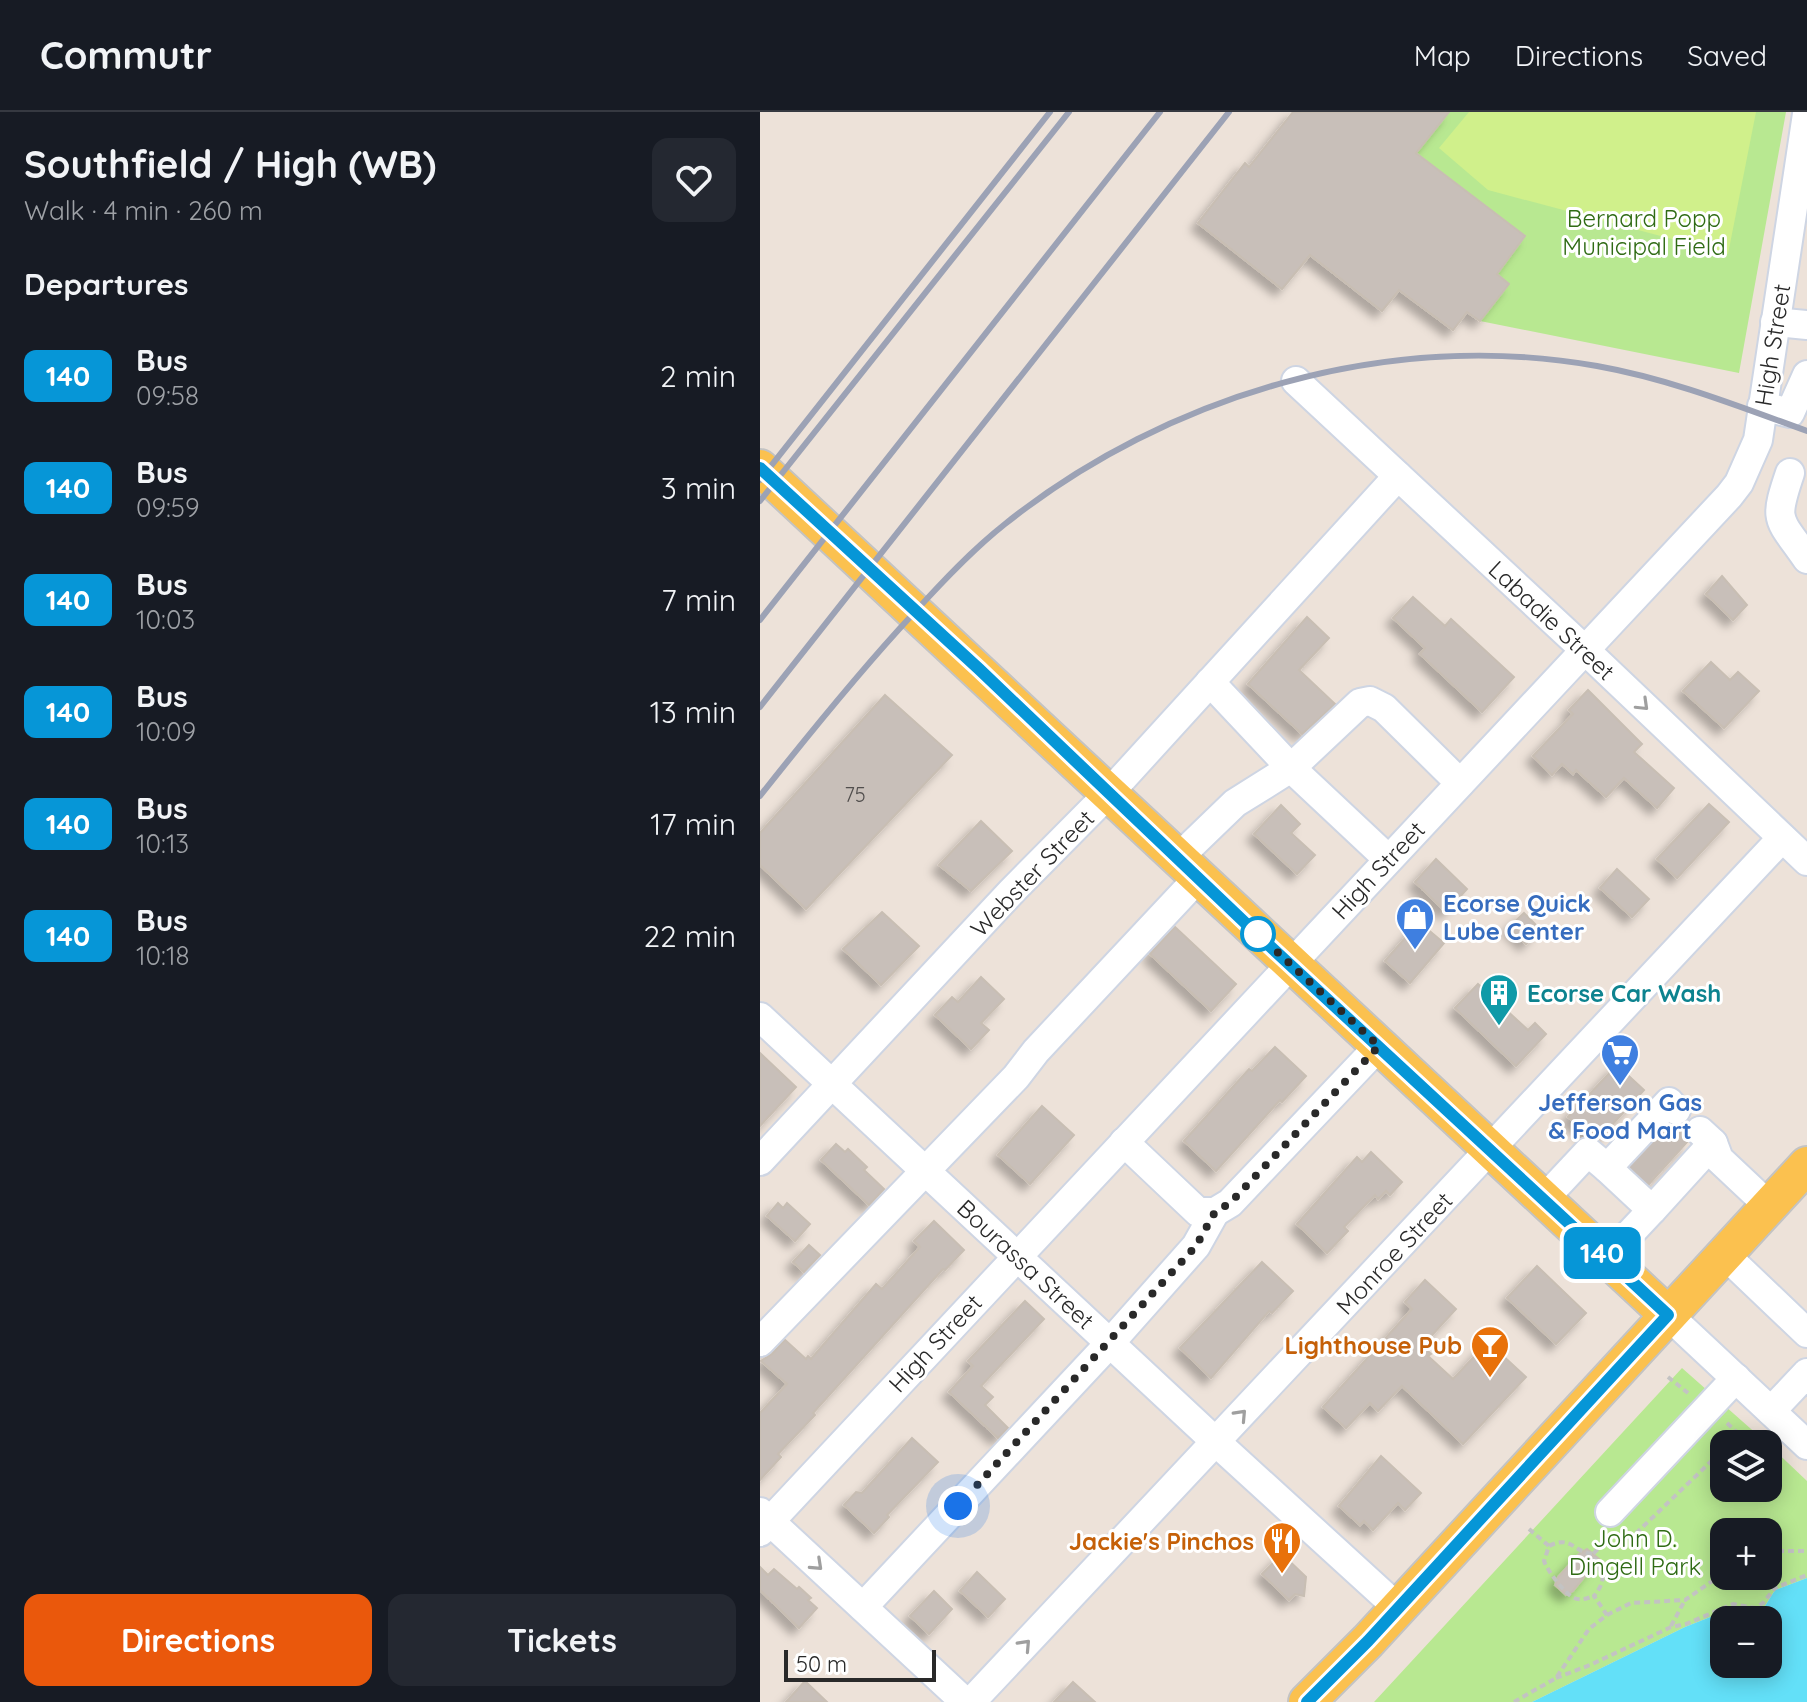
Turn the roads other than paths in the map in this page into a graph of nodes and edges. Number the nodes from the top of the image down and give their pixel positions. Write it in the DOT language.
graph roads {
  1 [pos="1807,114"];
  2 [pos="1775,322"];
  3 [pos="1807,325"];
  4 [pos="1807,375"];
  5 [pos="1296,381"];
  6 [pos="1762,406"];
  7 [pos="1748,464"];
  8 [pos="760,468"];
  9 [pos="1398,476"];
  10 [pos="1799,477"];
  11 [pos="1807,559"];
  12 [pos="1586,651"];
  13 [pos="1210,682"];
  14 [pos="1291,768"];
  15 [pos="1460,783"];
  16 [pos="1109,793"];
  17 [pos="1782,838"];
  18 [pos="1388,859"];
  19 [pos="1807,861"];
  20 [pos="1188,868"];
  21 [pos="1291,963"];
  22 [pos="760,1017"];
  23 [pos="1379,1046"];
  24 [pos="833,1083"];
  25 [pos="1124,1142"];
  26 [pos="1490,1149"];
  27 [pos="760,1161"];
  28 [pos="1807,1165"];
  29 [pos="926,1170"];
  30 [pos="1676,1171"];
  31 [pos="1544,1199"];
  32 [pos="1769,1206"];
  33 [pos="1215,1212"];
  34 [pos="1724,1254"];
  35 [pos="1017,1255"];
  36 [pos="1607,1258"];
  37 [pos="1668,1315"];
  38 [pos="1807,1333"];
  39 [pos="760,1342"];
  40 [pos="1110,1343"];
  41 [pos="1807,1373"];
  42 [pos="1736,1378"];
  43 [pos="1762,1420"];
  44 [pos="1216,1442"];
  45 [pos="1807,1445"];
  46 [pos="1610,1512"];
  47 [pos="763,1522"];
  48 [pos="863,1607"];
  49 [pos="1398,1608"];
  50 [pos="968,1702"];
  51 [pos="1307,1702"];
  1 -- 2 [label="street, High Street"];
  2 -- 3 [label="street"];
  2 -- 6 [label="street, High Street"];
  4 -- 6 [label="street"];
  5 -- 9 [label="street, Labadie Street"];
  6 -- 7 [label="street, High Street"];
  7 -- 10 [label="street"];
  7 -- 12 [label="street, High Street"];
  8 -- 16 [label="main road"];
  9 -- 12 [label="street, Labadie Street"];
  9 -- 13 [label="street, Webster Street"];
  10 -- 11 [label="street"];
  12 -- 15 [label="street, High Street"];
  12 -- 17 [label="street, Labadie Street, one-way"];
  13 -- 14 [label="street"];
  13 -- 16 [label="street, Webster Street"];
  14 -- 15 [label="street"];
  14 -- 18 [label="street"];
  14 -- 20 [label="street"];
  15 -- 18 [label="street, High Street"];
  16 -- 20 [label="main road"];
  16 -- 24 [label="street, Webster Street"];
  17 -- 19 [label="street, Labadie Street"];
  17 -- 26 [label="street, Monroe Street"];
  18 -- 21 [label="street, High Street"];
  20 -- 21 [label="main road"];
  20 -- 29 [label="street"];
  21 -- 23 [label="main road"];
  21 -- 25 [label="street, High Street"];
  22 -- 24 [label="street, Bourassa Street"];
  23 -- 26 [label="main road"];
  23 -- 33 [label="street"];
  24 -- 27 [label="street, Webster Street"];
  24 -- 29 [label="street, Bourassa Street"];
  25 -- 33 [label="street"];
  25 -- 35 [label="street, High Street"];
  26 -- 31 [label="main road"];
  44 -- 26 [label="street, Monroe Street, one-way"];
  28 -- 32 [label="main road"];
  29 -- 35 [label="street, Bourassa Street"];
  29 -- 39 [label="street"];
  30 -- 31 [label="street"];
  30 -- 32 [label="street"];
  30 -- 36 [label="street"];
  31 -- 36 [label="main road"];
  32 -- 34 [label="main road"];
  33 -- 40 [label="street"];
  34 -- 37 [label="main road"];
  34 -- 38 [label="street"];
  35 -- 40 [label="street, Bourassa Street"];
  35 -- 47 [label="street, High Street"];
  36 -- 37 [label="main road"];
  37 -- 42 [label="street"];
  37 -- 49 [label="main road"];
  40 -- 44 [label="street, Bourassa Street"];
  40 -- 48 [label="street"];
  41 -- 43 [label="street"];
  42 -- 43 [label="street"];
  42 -- 46 [label="street"];
  43 -- 45 [label="street"];
  44 -- 49 [label="street, Bourassa Street"];
  50 -- 44 [label="street, Monroe Street, one-way"];
  47 -- 48 [label="street, one-way"];
  48 -- 50 [label="street"];
  49 -- 51 [label="main road"];
}
